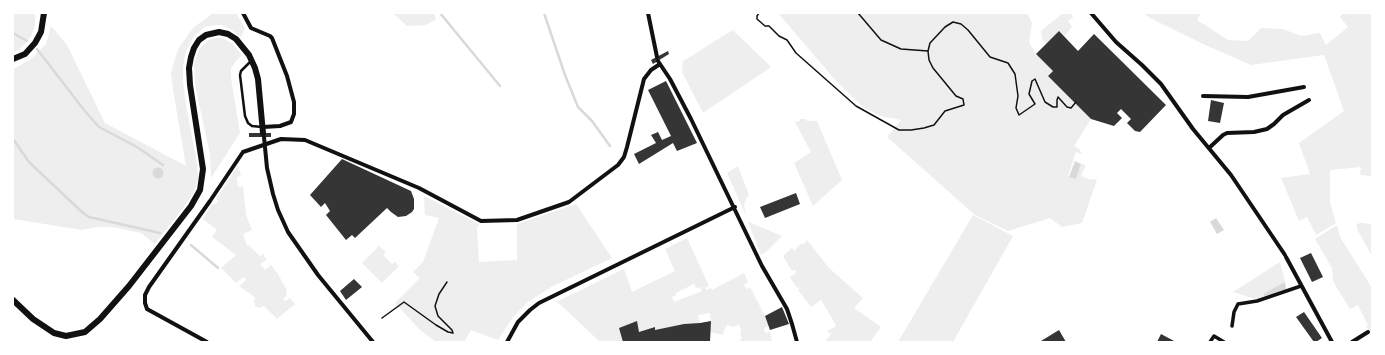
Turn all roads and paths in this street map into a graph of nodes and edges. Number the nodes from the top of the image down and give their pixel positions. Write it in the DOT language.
graph roads {
  1 [pos="44,13"];
  2 [pos="243,13"];
  3 [pos="648,13"];
  4 [pos="759,13"];
  5 [pos="858,13"];
  6 [pos="1091,13"];
  7 [pos="928,51"];
  8 [pos="13,59"];
  9 [pos="252,60"];
  10 [pos="659,61"];
  11 [pos="1304,87"];
  12 [pos="1203,96"];
  13 [pos="1309,100"];
  14 [pos="1076,102"];
  15 [pos="263,132"];
  16 [pos="264,145"];
  17 [pos="1209,148"];
  18 [pos="735,208"];
  19 [pos="447,282"];
  20 [pos="1301,286"];
  21 [pos="13,300"];
  22 [pos="382,318"];
  23 [pos="1232,326"];
  24 [pos="1368,332"];
  25 [pos="207,342"];
  26 [pos="373,342"];
  27 [pos="507,342"];
  28 [pos="797,342"];
  29 [pos="1210,342"];
  30 [pos="1224,342"];
  31 [pos="1332,342"];
  32 [pos="1352,342"];
  1 -- 8 [label="street"];
  2 -- 15 [label="street"];
  3 -- 10 [label="street"];
  4 -- 7 [label="path"];
  5 -- 7 [label="path"];
  6 -- 17 [label="street"];
  7 -- 14 [label="path"];
  9 -- 15 [label="street"];
  9 -- 15 [label="lane"];
  9 -- 21 [label="street"];
  10 -- 16 [label="street"];
  10 -- 18 [label="street"];
  11 -- 12 [label="street"];
  13 -- 17 [label="street"];
  15 -- 16 [label="street"];
  16 -- 25 [label="street"];
  16 -- 26 [label="street"];
  17 -- 20 [label="street"];
  18 -- 27 [label="street"];
  18 -- 28 [label="street"];
  19 -- 22 [label="path"];
  20 -- 23 [label="street"];
  20 -- 31 [label="street"];
  24 -- 32 [label="street"];
  29 -- 30 [label="street"];
}
